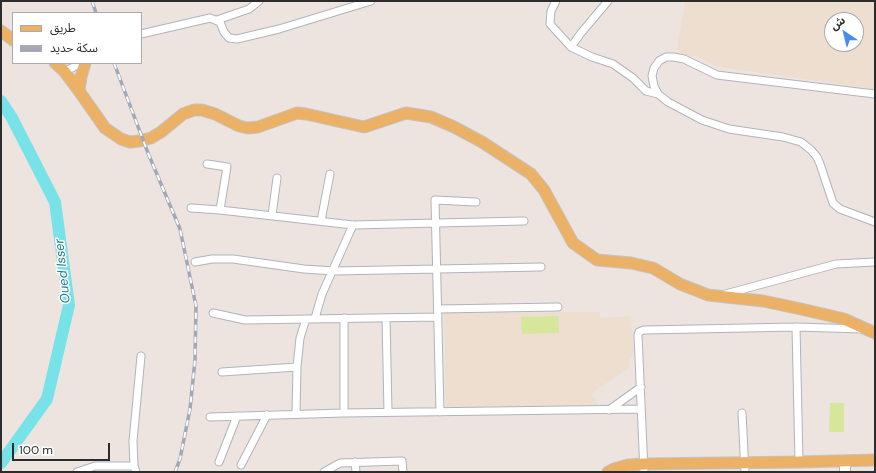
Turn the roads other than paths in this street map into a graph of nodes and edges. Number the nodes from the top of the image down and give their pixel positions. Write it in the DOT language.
graph roads {
  1 [pos="259,1"];
  2 [pos="371,1"];
  3 [pos="556,1"];
  4 [pos="608,1"];
  5 [pos="217,20"];
  6 [pos="1,31"];
  7 [pos="142,34"];
  8 [pos="12,39"];
  9 [pos="571,47"];
  10 [pos="78,64"];
  11 [pos="85,64"];
  12 [pos="67,67"];
  13 [pos="79,91"];
  14 [pos="658,94"];
  15 [pos="875,94"];
  16 [pos="207,164"];
  17 [pos="330,174"];
  18 [pos="277,178"];
  19 [pos="476,202"];
  20 [pos="191,208"];
  21 [pos="220,210"];
  22 [pos="272,215"];
  23 [pos="322,221"];
  24 [pos="524,221"];
  25 [pos="436,222"];
  26 [pos="875,222"];
  27 [pos="353,225"];
  28 [pos="195,262"];
  29 [pos="875,262"];
  30 [pos="541,267"];
  31 [pos="437,268"];
  32 [pos="334,271"];
  33 [pos="716,296"];
  34 [pos="558,307"];
  35 [pos="438,309"];
  36 [pos="213,312"];
  37 [pos="438,317"];
  38 [pos="315,318"];
  39 [pos="344,318"];
  40 [pos="386,318"];
  41 [pos="306,319"];
  42 [pos="796,327"];
  43 [pos="871,331"];
  44 [pos="141,356"];
  45 [pos="297,367"];
  46 [pos="222,372"];
  47 [pos="641,387"];
  48 [pos="642,409"];
  49 [pos="609,410"];
  50 [pos="388,412"];
  51 [pos="440,412"];
  52 [pos="344,413"];
  53 [pos="742,413"];
  54 [pos="296,414"];
  55 [pos="267,415"];
  56 [pos="237,416"];
  57 [pos="210,417"];
  58 [pos="875,460"];
  59 [pos="219,462"];
  60 [pos="355,462"];
  61 [pos="799,462"];
  62 [pos="241,465"];
  63 [pos="845,466"];
  64 [pos="745,467"];
  65 [pos="644,468"];
  66 [pos="135,469"];
  67 [pos="77,472"];
  68 [pos="324,472"];
  69 [pos="356,472"];
  70 [pos="403,472"];
  71 [pos="608,472"];
  1 -- 5 [label="street"];
  2 -- 5 [label="street"];
  3 -- 9 [label="street"];
  4 -- 9 [label="street"];
  5 -- 7 [label="street"];
  6 -- 8 [label="main road"];
  9 -- 14 [label="street"];
  10 -- 12 [label="street"];
  11 -- 13 [label="main road"];
  12 -- 13 [label="main road"];
  13 -- 33 [label="main road"];
  14 -- 15 [label="street"];
  14 -- 26 [label="street"];
  16 -- 21 [label="street"];
  17 -- 23 [label="street"];
  18 -- 22 [label="street"];
  19 -- 25 [label="street"];
  20 -- 21 [label="street"];
  21 -- 22 [label="street"];
  22 -- 23 [label="street"];
  23 -- 27 [label="street"];
  24 -- 25 [label="street"];
  25 -- 27 [label="street"];
  25 -- 31 [label="street"];
  27 -- 32 [label="street"];
  28 -- 32 [label="street"];
  29 -- 33 [label="street"];
  30 -- 31 [label="street"];
  31 -- 32 [label="street"];
  31 -- 35 [label="street"];
  32 -- 38 [label="street"];
  33 -- 43 [label="main road"];
  34 -- 35 [label="street"];
  35 -- 37 [label="street"];
  36 -- 41 [label="street"];
  37 -- 40 [label="street"];
  37 -- 51 [label="street"];
  38 -- 39 [label="street"];
  38 -- 41 [label="street"];
  39 -- 40 [label="street"];
  39 -- 52 [label="street"];
  40 -- 50 [label="street"];
  41 -- 45 [label="street"];
  42 -- 43 [label="street"];
  42 -- 47 [label="street"];
  42 -- 61 [label="street"];
  44 -- 66 [label="street"];
  45 -- 46 [label="street"];
  45 -- 54 [label="street"];
  47 -- 48 [label="street"];
  47 -- 49 [label="street"];
  48 -- 49 [label="street"];
  48 -- 65 [label="street"];
  49 -- 51 [label="street"];
  50 -- 51 [label="street"];
  50 -- 52 [label="street"];
  52 -- 54 [label="street"];
  53 -- 64 [label="street"];
  54 -- 55 [label="street"];
  55 -- 56 [label="street"];
  55 -- 62 [label="street"];
  56 -- 57 [label="street"];
  56 -- 59 [label="street"];
  58 -- 63 [label="main road"];
  60 -- 68 [label="street"];
  60 -- 69 [label="street"];
  60 -- 70 [label="street"];
  61 -- 63 [label="main road"];
  61 -- 64 [label="main road"];
  64 -- 65 [label="main road"];
  65 -- 71 [label="main road"];
  66 -- 67 [label="street"];
}
